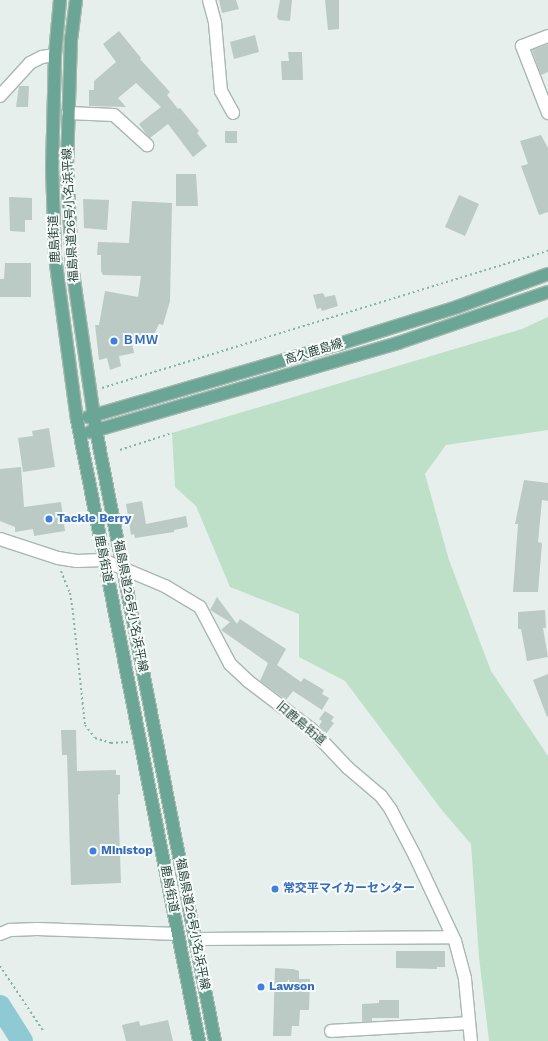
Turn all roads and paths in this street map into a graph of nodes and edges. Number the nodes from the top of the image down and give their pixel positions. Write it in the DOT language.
graph roads {
  1 [pos="60,0"];
  2 [pos="76,0"];
  3 [pos="209,0"];
  4 [pos="548,36"];
  5 [pos="55,55"];
  6 [pos="0,96"];
  7 [pos="68,113"];
  8 [pos="233,113"];
  9 [pos="548,113"];
  10 [pos="147,144"];
  11 [pos="548,251"];
  12 [pos="548,274"];
  13 [pos="548,292"];
  14 [pos="117,382"];
  15 [pos="95,415"];
  16 [pos="77,420"];
  17 [pos="96,430"];
  18 [pos="172,433"];
  19 [pos="81,436"];
  20 [pos="120,450"];
  21 [pos="0,539"];
  22 [pos="50,555"];
  23 [pos="103,560"];
  24 [pos="123,568"];
  25 [pos="140,740"];
  26 [pos="0,934"];
  27 [pos="178,934"];
  28 [pos="453,937"];
  29 [pos="195,939"];
  30 [pos="0,966"];
  31 [pos="469,1023"];
  32 [pos="331,1031"];
  33 [pos="44,1032"];
  34 [pos="199,1041"];
  35 [pos="216,1041"];
  36 [pos="470,1041"];
  1 -- 5 [label="main road, 鹿島街道"];
  2 -- 7 [label="main road, 福島県道26号小名浜平線"];
  3 -- 8 [label="street"];
  4 -- 9 [label="street"];
  5 -- 6 [label="street"];
  5 -- 16 [label="main road, 鹿島街道"];
  7 -- 10 [label="street"];
  7 -- 15 [label="main road, 福島県道26号小名浜平線"];
  11 -- 14 [label="path"];
  12 -- 15 [label="main road, 高久鹿島線"];
  13 -- 17 [label="main road, 高久鹿島線"];
  15 -- 16 [label="main road, 高久鹿島線"];
  15 -- 17 [label="main road, 福島県道26号小名浜平線"];
  16 -- 19 [label="main road, 鹿島街道"];
  17 -- 19 [label="main road, 高久鹿島線"];
  17 -- 24 [label="main road, 福島県道26号小名浜平線"];
  18 -- 20 [label="path"];
  19 -- 23 [label="main road, 鹿島街道"];
  21 -- 22 [label="street, 旧鹿島街道"];
  22 -- 23 [label="street, 旧鹿島街道"];
  22 -- 25 [label="path"];
  23 -- 24 [label="street, 旧鹿島街道"];
  23 -- 25 [label="main road, 鹿島街道"];
  24 -- 28 [label="street, 旧鹿島街道"];
  24 -- 29 [label="main road, 福島県道26号小名浜平線"];
  25 -- 27 [label="main road, 鹿島街道"];
  26 -- 27 [label="street"];
  27 -- 34 [label="main road, 鹿島街道"];
  28 -- 29 [label="street"];
  28 -- 31 [label="street, 旧鹿島街道"];
  29 -- 35 [label="main road, 福島県道26号小名浜平線"];
  30 -- 33 [label="path"];
  31 -- 32 [label="street"];
  31 -- 36 [label="street, 旧鹿島街道"];
}
